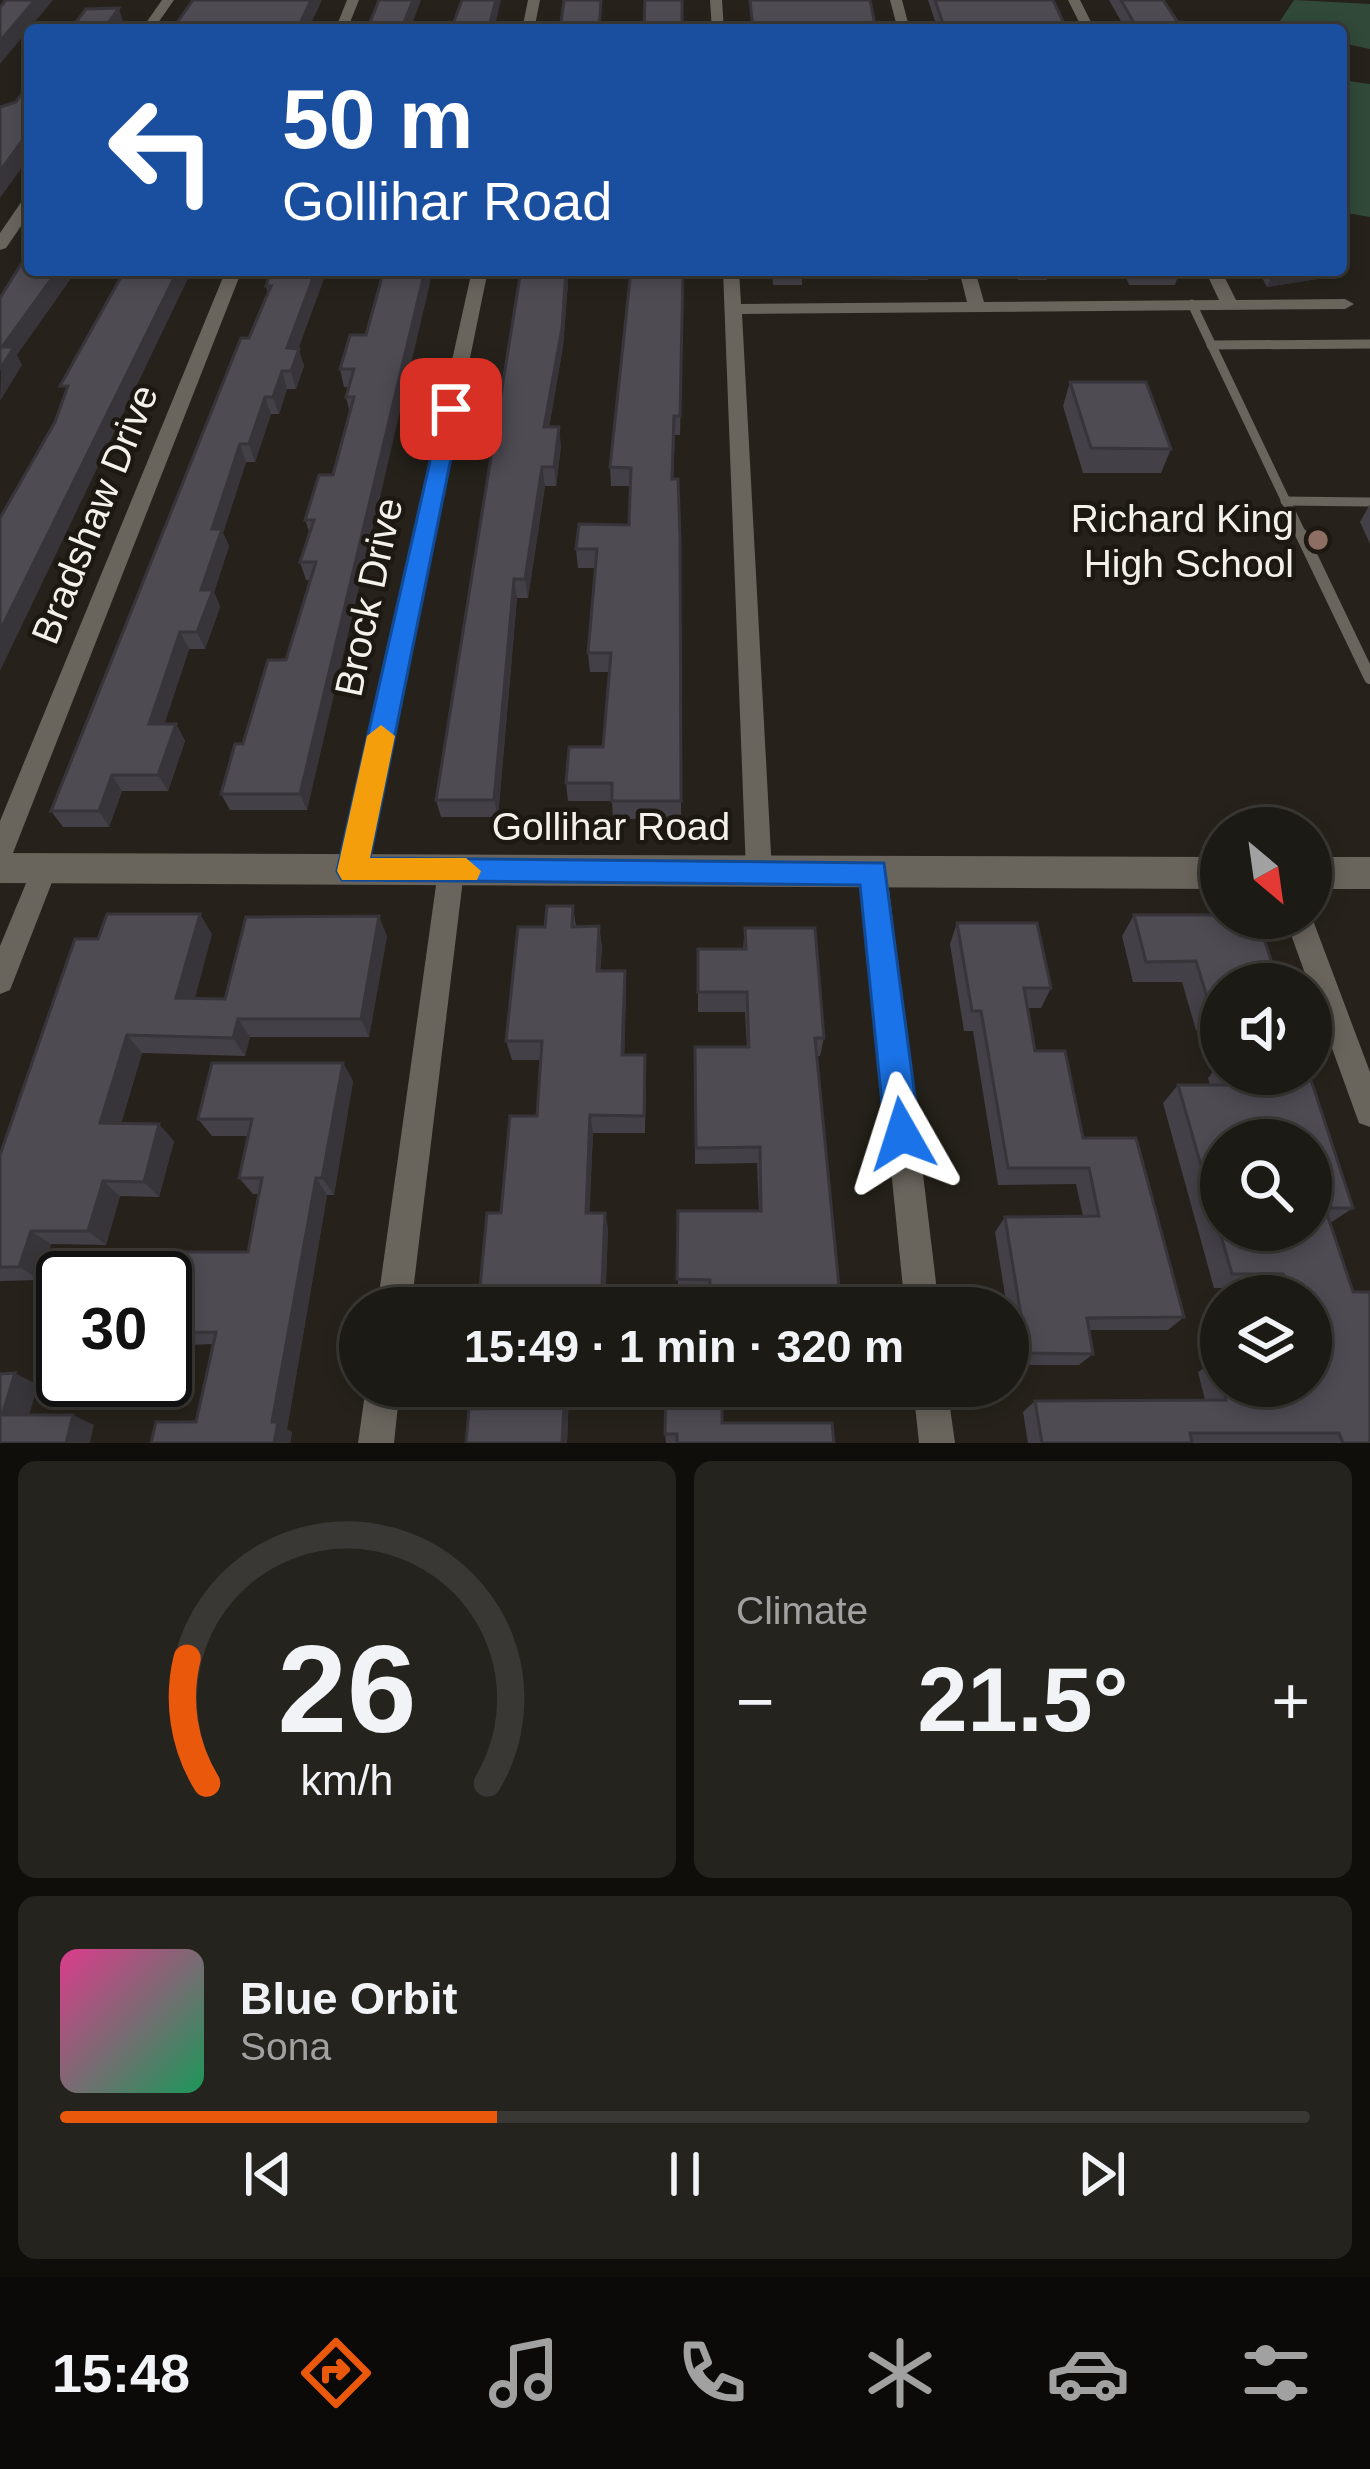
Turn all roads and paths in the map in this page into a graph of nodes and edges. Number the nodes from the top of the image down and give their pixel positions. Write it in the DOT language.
graph roads {
  1 [pos="24,209"];
  2 [pos="1,242"];
  3 [pos="232,276"];
  4 [pos="479,276"];
  5 [pos="731,276"];
  6 [pos="969,276"];
  7 [pos="1216,276"];
  8 [pos="1192,304"];
  9 [pos="1230,304"];
  10 [pos="1345,304"];
  11 [pos="977,308"];
  12 [pos="732,309"];
  13 [pos="1370,344"];
  14 [pos="1211,345"];
  15 [pos="1285,501"];
  16 [pos="1370,502"];
  17 [pos="1370,678"];
  18 [pos="0,853"];
  19 [pos="0,868"];
  20 [pos="352,871"];
  21 [pos="451,871"];
  22 [pos="43,872"];
  23 [pos="759,872"];
  24 [pos="874,872"];
  25 [pos="1200,873"];
  26 [pos="1332,873"];
  27 [pos="1370,873"];
  28 [pos="1307,939"];
  29 [pos="0,981"];
  30 [pos="1370,1112"];
  31 [pos="397,1287"];
  32 [pos="920,1287"];
  33 [pos="380,1407"];
  34 [pos="933,1407"];
  35 [pos="376,1443"];
  36 [pos="937,1443"];
  1 -- 2 [label="street"];
  3 -- 18 [label="street, Bradshaw Drive"];
  4 -- 20 [label="street, Brock Drive"];
  5 -- 12 [label="street"];
  6 -- 11 [label="street"];
  7 -- 9 [label="street"];
  8 -- 9 [label="street"];
  8 -- 11 [label="street"];
  8 -- 14 [label="lane"];
  9 -- 10 [label="street"];
  11 -- 12 [label="street"];
  12 -- 23 [label="street"];
  13 -- 14 [label="lane"];
  14 -- 15 [label="lane"];
  15 -- 16 [label="lane"];
  15 -- 17 [label="lane"];
  19 -- 22 [label="street, Gollihar Road"];
  20 -- 21 [label="street, Gollihar Road"];
  20 -- 22 [label="street, Gollihar Road"];
  21 -- 23 [label="street, Gollihar Road"];
  21 -- 31 [label="street"];
  22 -- 29 [label="street"];
  23 -- 24 [label="street, Gollihar Road"];
  24 -- 25 [label="street, Gollihar Road"];
  24 -- 32 [label="street"];
  26 -- 27 [label="street"];
  28 -- 30 [label="street"];
  33 -- 35 [label="street"];
  34 -- 36 [label="street"];
}
